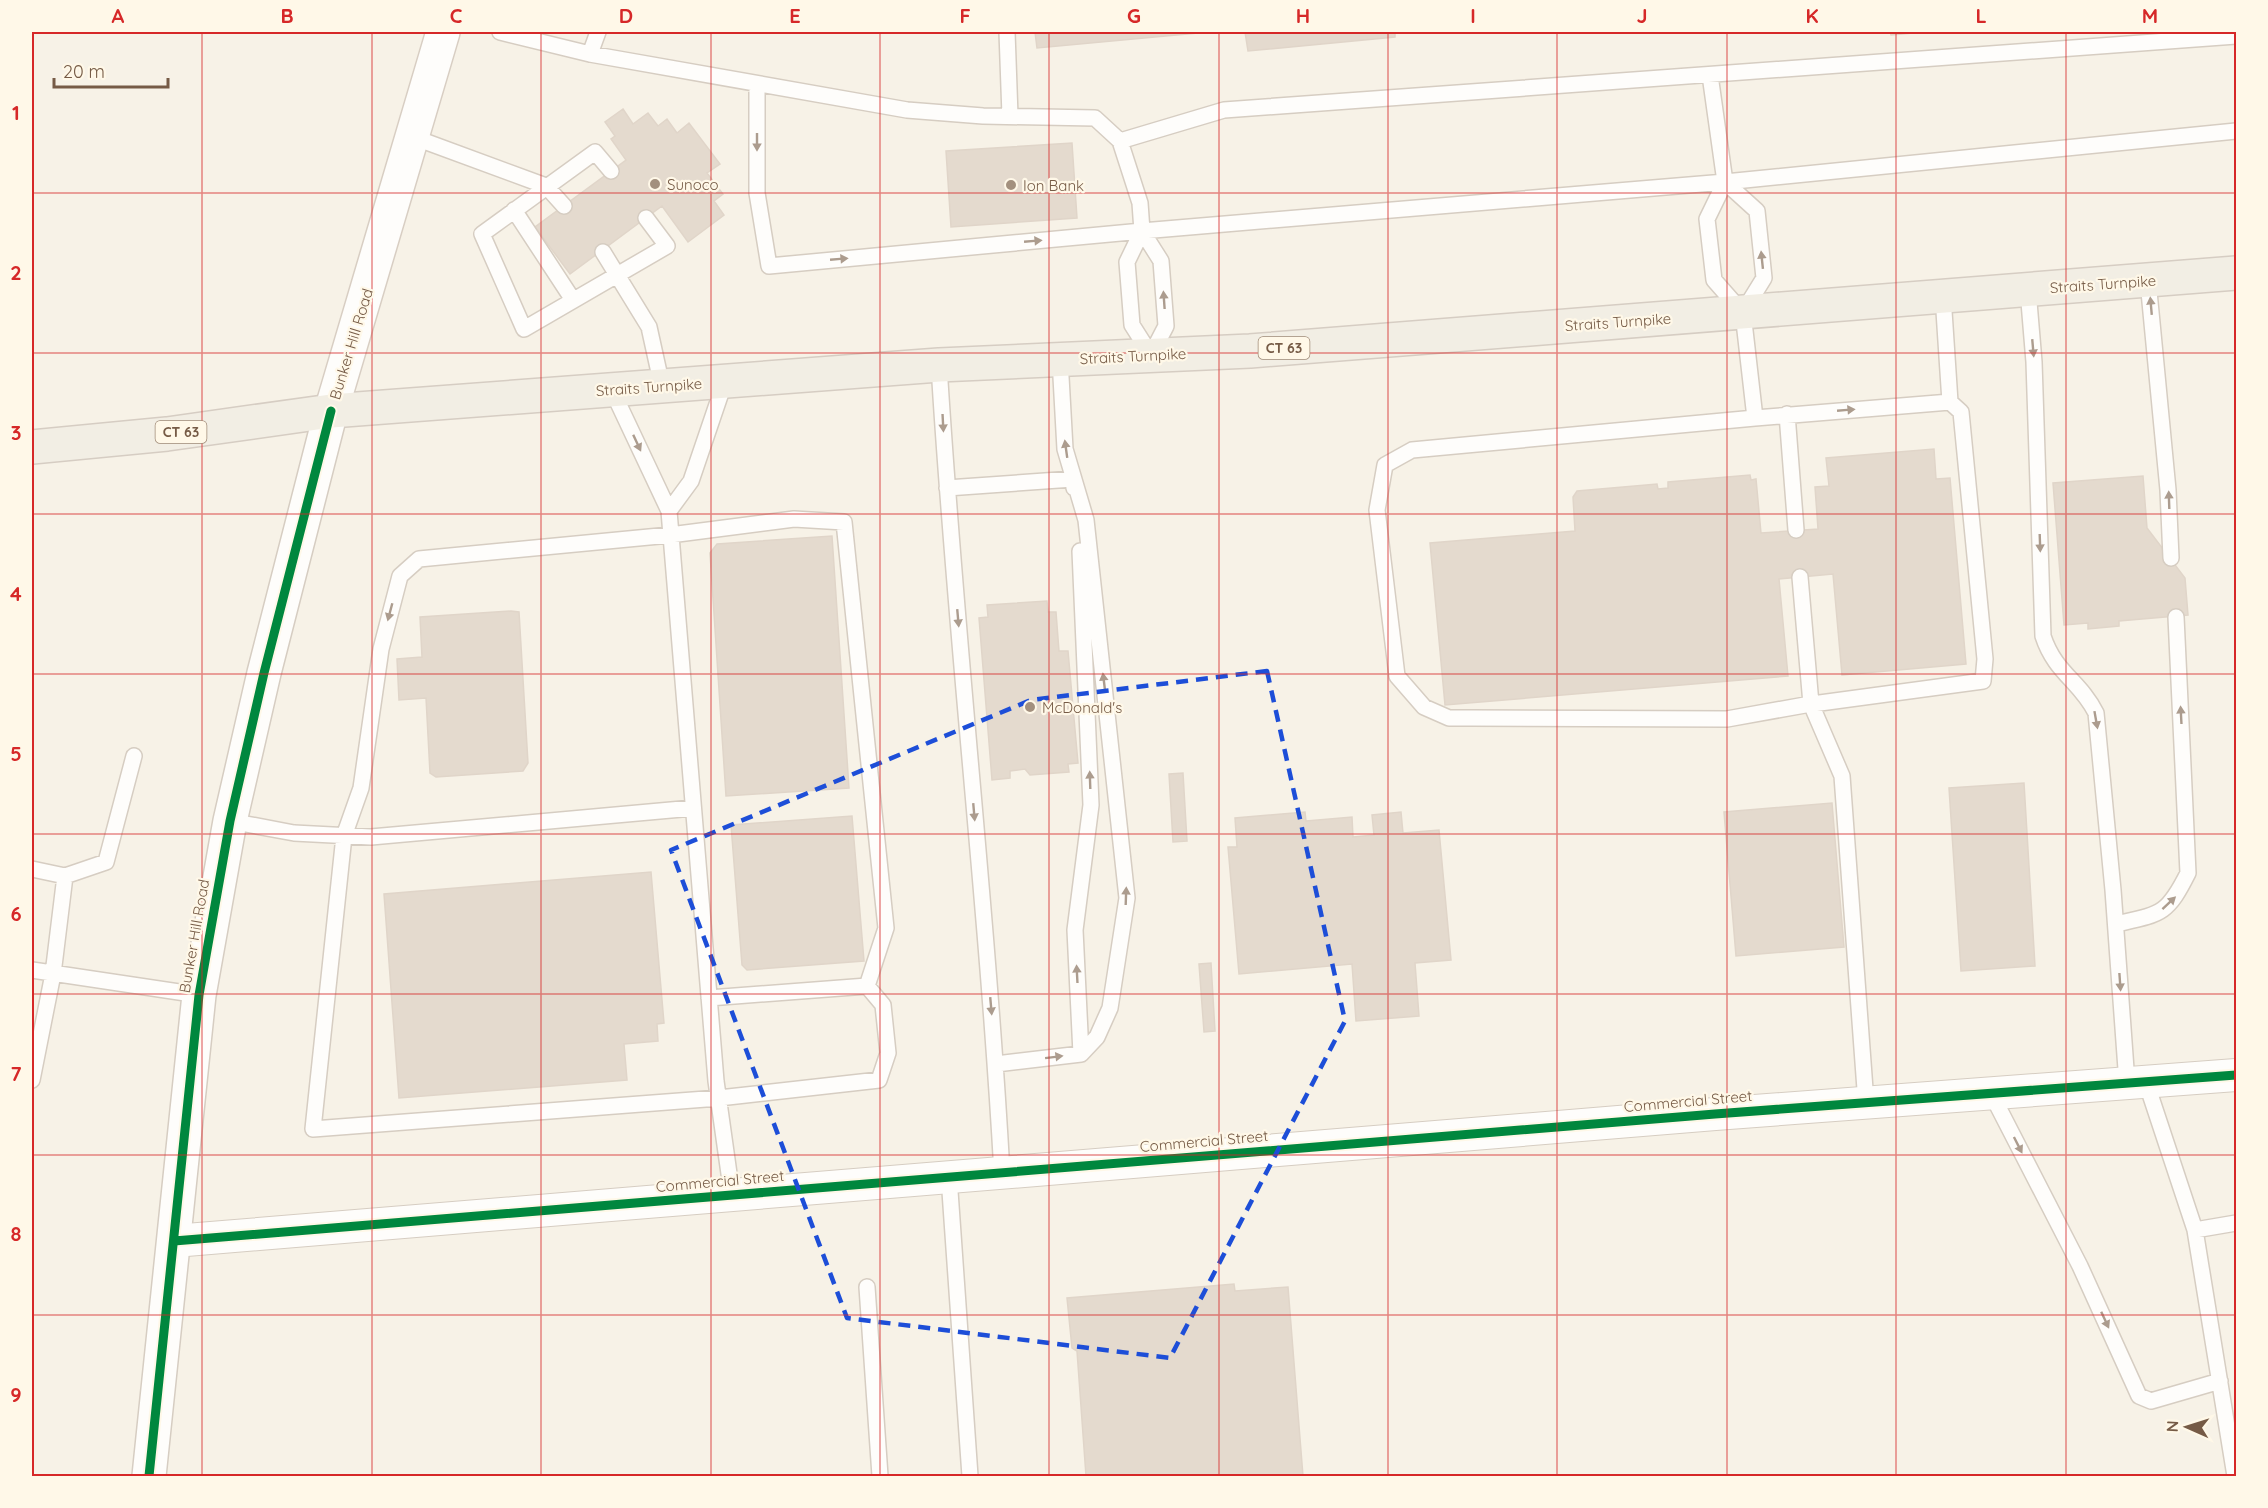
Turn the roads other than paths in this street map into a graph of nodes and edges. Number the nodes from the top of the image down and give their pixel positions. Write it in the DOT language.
graph roads {
  1 [pos="443,32"];
  2 [pos="500,32"];
  3 [pos="598,32"];
  4 [pos="1007,32"];
  5 [pos="2236,36"];
  6 [pos="590,54"];
  7 [pos="1710,75"];
  8 [pos="757,84"];
  9 [pos="1010,116"];
  10 [pos="2236,131"];
  11 [pos="413,137"];
  12 [pos="1120,141"];
  13 [pos="611,171"];
  14 [pos="1725,182"];
  15 [pos="546,186"];
  16 [pos="564,206"];
  17 [pos="514,210"];
  18 [pos="646,218"];
  19 [pos="1142,231"];
  20 [pos="603,252"];
  21 [pos="2236,273"];
  22 [pos="616,275"];
  23 [pos="2148,281"];
  24 [pos="2028,290"];
  25 [pos="1943,296"];
  26 [pos="573,300"];
  27 [pos="1743,313"];
  28 [pos="1151,355"];
  29 [pos="1060,359"];
  30 [pos="939,365"];
  31 [pos="725,381"];
  32 [pos="662,386"];
  33 [pos="612,390"];
  34 [pos="1950,402"];
  35 [pos="330,411"];
  36 [pos="1787,414"];
  37 [pos="1755,418"];
  38 [pos="32,447"];
  39 [pos="1073,480"];
  40 [pos="947,488"];
  41 [pos="669,510"];
  42 [pos="1796,530"];
  43 [pos="670,535"];
  44 [pos="2171,558"];
  45 [pos="1800,577"];
  46 [pos="2176,616"];
  47 [pos="1811,704"];
  48 [pos="134,756"];
  49 [pos="693,808"];
  50 [pos="230,821"];
  51 [pos="344,836"];
  52 [pos="32,869"];
  53 [pos="65,876"];
  54 [pos="2116,924"];
  55 [pos="32,970"];
  56 [pos="52,974"];
  57 [pos="867,986"];
  58 [pos="199,995"];
  59 [pos="709,998"];
  60 [pos="1081,1054"];
  61 [pos="996,1064"];
  62 [pos="2236,1075"];
  63 [pos="32,1080"];
  64 [pos="2137,1082"];
  65 [pos="1991,1093"];
  66 [pos="719,1098"];
  67 [pos="1866,1102"];
  68 [pos="1002,1173"];
  69 [pos="949,1177"];
  70 [pos="732,1195"];
  71 [pos="2236,1222"];
  72 [pos="2195,1230"];
  73 [pos="174,1241"];
  74 [pos="867,1287"];
  75 [pos="2220,1381"];
  76 [pos="149,1476"];
  77 [pos="880,1476"];
  78 [pos="970,1476"];
  79 [pos="2235,1476"];
  1 -- 11 [label="street, Bunker Hill Road"];
  2 -- 6 [label="lane"];
  3 -- 6 [label="lane"];
  4 -- 9 [label="lane"];
  5 -- 7 [label="lane"];
  6 -- 8 [label="lane"];
  7 -- 12 [label="lane"];
  7 -- 14 [label="lane"];
  8 -- 9 [label="lane"];
  8 -- 19 [label="lane, one-way"];
  9 -- 12 [label="lane"];
  10 -- 14 [label="lane"];
  11 -- 15 [label="lane"];
  11 -- 35 [label="street, Bunker Hill Road"];
  12 -- 19 [label="lane"];
  13 -- 15 [label="lane"];
  14 -- 19 [label="lane"];
  14 -- 27 [label="lane"];
  27 -- 14 [label="lane, one-way"];
  15 -- 16 [label="lane"];
  15 -- 17 [label="lane"];
  17 -- 26 [label="lane"];
  17 -- 26 [label="lane"];
  18 -- 22 [label="lane"];
  19 -- 28 [label="lane"];
  28 -- 19 [label="lane, one-way"];
  20 -- 22 [label="lane"];
  21 -- 23 [label="main road, Straits Turnpike / CT 63"];
  22 -- 26 [label="lane"];
  22 -- 32 [label="lane"];
  23 -- 24 [label="main road, Straits Turnpike / CT 63"];
  44 -- 23 [label="lane, one-way"];
  24 -- 25 [label="main road, Straits Turnpike / CT 63"];
  24 -- 54 [label="lane, one-way"];
  25 -- 27 [label="main road, Straits Turnpike / CT 63"];
  25 -- 34 [label="lane"];
  27 -- 28 [label="main road, Straits Turnpike / CT 63"];
  27 -- 37 [label="lane"];
  28 -- 29 [label="main road, Straits Turnpike / CT 63"];
  29 -- 30 [label="main road, Straits Turnpike / CT 63"];
  39 -- 29 [label="lane, one-way"];
  30 -- 31 [label="main road, Straits Turnpike / CT 63"];
  30 -- 40 [label="lane, one-way"];
  31 -- 32 [label="main road, Straits Turnpike / CT 63"];
  31 -- 41 [label="lane"];
  32 -- 33 [label="main road, Straits Turnpike / CT 63"];
  33 -- 35 [label="main road, Straits Turnpike / CT 63"];
  33 -- 41 [label="lane, one-way"];
  36 -- 34 [label="lane, one-way"];
  34 -- 47 [label="lane"];
  35 -- 38 [label="main road, Straits Turnpike / CT 63"];
  35 -- 50 [label="street, Bunker Hill Road"];
  36 -- 37 [label="lane"];
  36 -- 42 [label="lane"];
  37 -- 47 [label="lane"];
  39 -- 40 [label="lane"];
  60 -- 39 [label="lane, one-way"];
  60 -- 39 [label="lane, one-way"];
  40 -- 61 [label="lane, one-way"];
  41 -- 43 [label="lane"];
  43 -- 49 [label="lane"];
  43 -- 51 [label="lane, one-way"];
  43 -- 57 [label="lane"];
  45 -- 47 [label="lane"];
  54 -- 46 [label="lane, one-way"];
  47 -- 67 [label="lane"];
  48 -- 53 [label="lane"];
  49 -- 51 [label="lane"];
  49 -- 59 [label="lane"];
  50 -- 51 [label="lane"];
  50 -- 58 [label="street, Bunker Hill Road"];
  51 -- 66 [label="lane"];
  52 -- 53 [label="lane"];
  53 -- 56 [label="lane"];
  54 -- 64 [label="lane, one-way"];
  55 -- 56 [label="lane"];
  56 -- 58 [label="lane"];
  56 -- 63 [label="lane"];
  57 -- 59 [label="lane"];
  57 -- 66 [label="lane"];
  58 -- 73 [label="street, Bunker Hill Road"];
  59 -- 66 [label="lane"];
  61 -- 60 [label="lane, one-way"];
  61 -- 68 [label="lane"];
  62 -- 64 [label="street, Commercial Street"];
  64 -- 65 [label="street, Commercial Street"];
  64 -- 72 [label="lane"];
  65 -- 67 [label="street, Commercial Street"];
  65 -- 75 [label="lane, one-way"];
  66 -- 70 [label="lane"];
  67 -- 68 [label="street, Commercial Street"];
  68 -- 69 [label="street, Commercial Street"];
  69 -- 70 [label="street, Commercial Street"];
  69 -- 78 [label="lane"];
  70 -- 73 [label="street, Commercial Street"];
  71 -- 72 [label="lane"];
  72 -- 75 [label="lane"];
  73 -- 76 [label="street, Bunker Hill Road"];
  74 -- 77 [label="lane"];
  75 -- 79 [label="lane"];
}
